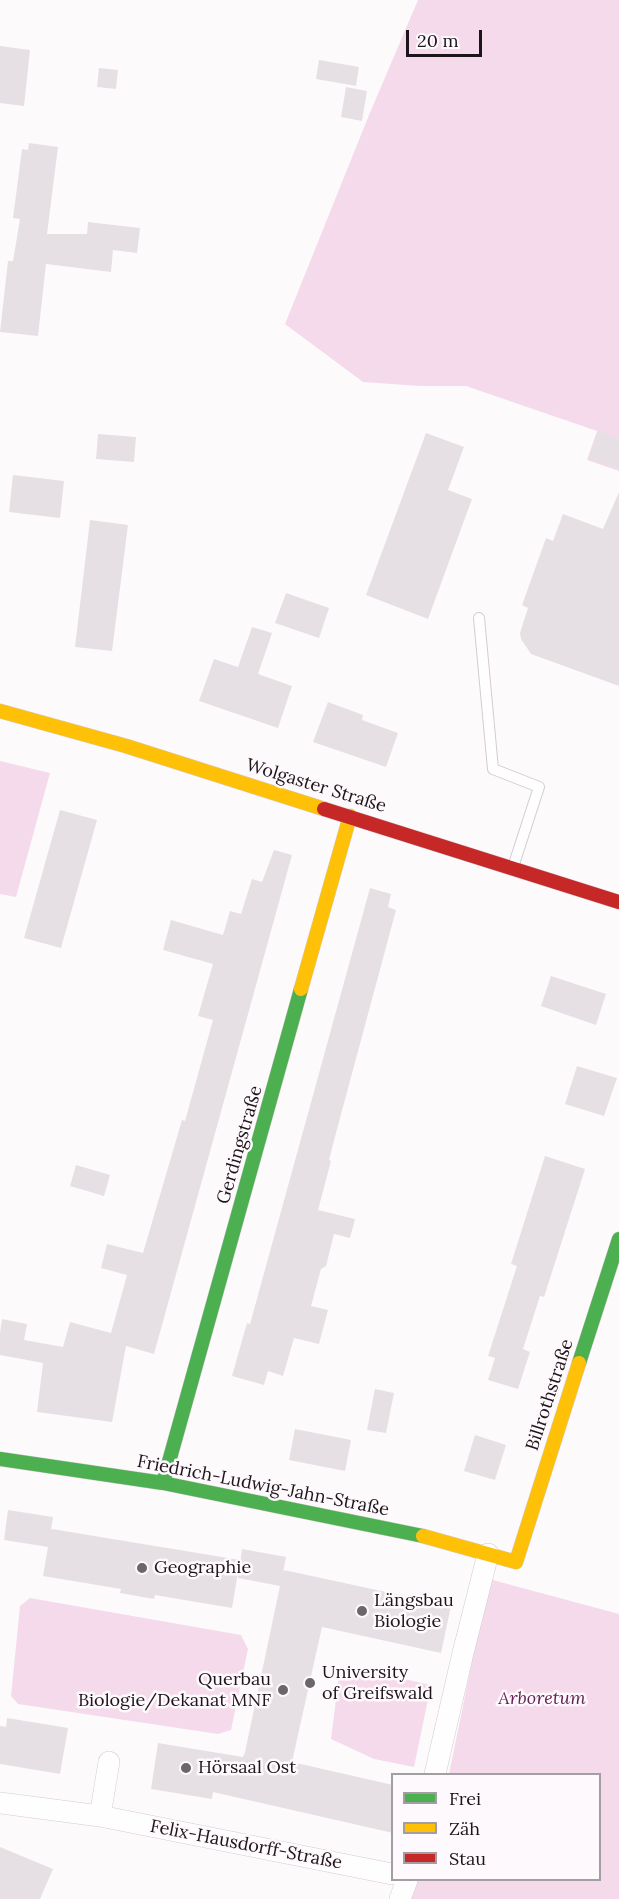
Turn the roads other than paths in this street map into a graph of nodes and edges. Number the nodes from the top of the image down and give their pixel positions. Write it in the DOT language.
graph roads {
  1 [pos="479,618"];
  2 [pos="0,711"];
  3 [pos="350,816"];
  4 [pos="513,867"];
  5 [pos="619,902"];
  6 [pos="619,1239"];
  7 [pos="0,1459"];
  8 [pos="163,1483"];
  9 [pos="488,1554"];
  10 [pos="516,1562"];
  11 [pos="109,1762"];
  12 [pos="435,1773"];
  13 [pos="0,1803"];
  14 [pos="100,1816"];
  15 [pos="391,1874"];
  16 [pos="407,1881"];
  17 [pos="400,1899"];
  1 -- 4 [label="lane"];
  2 -- 3 [label="street, Wolgaster Straße"];
  3 -- 4 [label="street, Wolgaster Straße"];
  3 -- 8 [label="street, Gerdingstraße"];
  4 -- 5 [label="street, Wolgaster Straße"];
  6 -- 10 [label="street, Billrothstraße"];
  7 -- 8 [label="street, Friedrich-Ludwig-Jahn-Straße"];
  8 -- 9 [label="street, Friedrich-Ludwig-Jahn-Straße"];
  9 -- 10 [label="street, Friedrich-Ludwig-Jahn-Straße"];
  9 -- 12 [label="street"];
  11 -- 14 [label="street"];
  13 -- 14 [label="street, Felix-Hausdorff-Straße"];
  14 -- 15 [label="street, Felix-Hausdorff-Straße"];
  16 -- 17 [label="street"];
}
